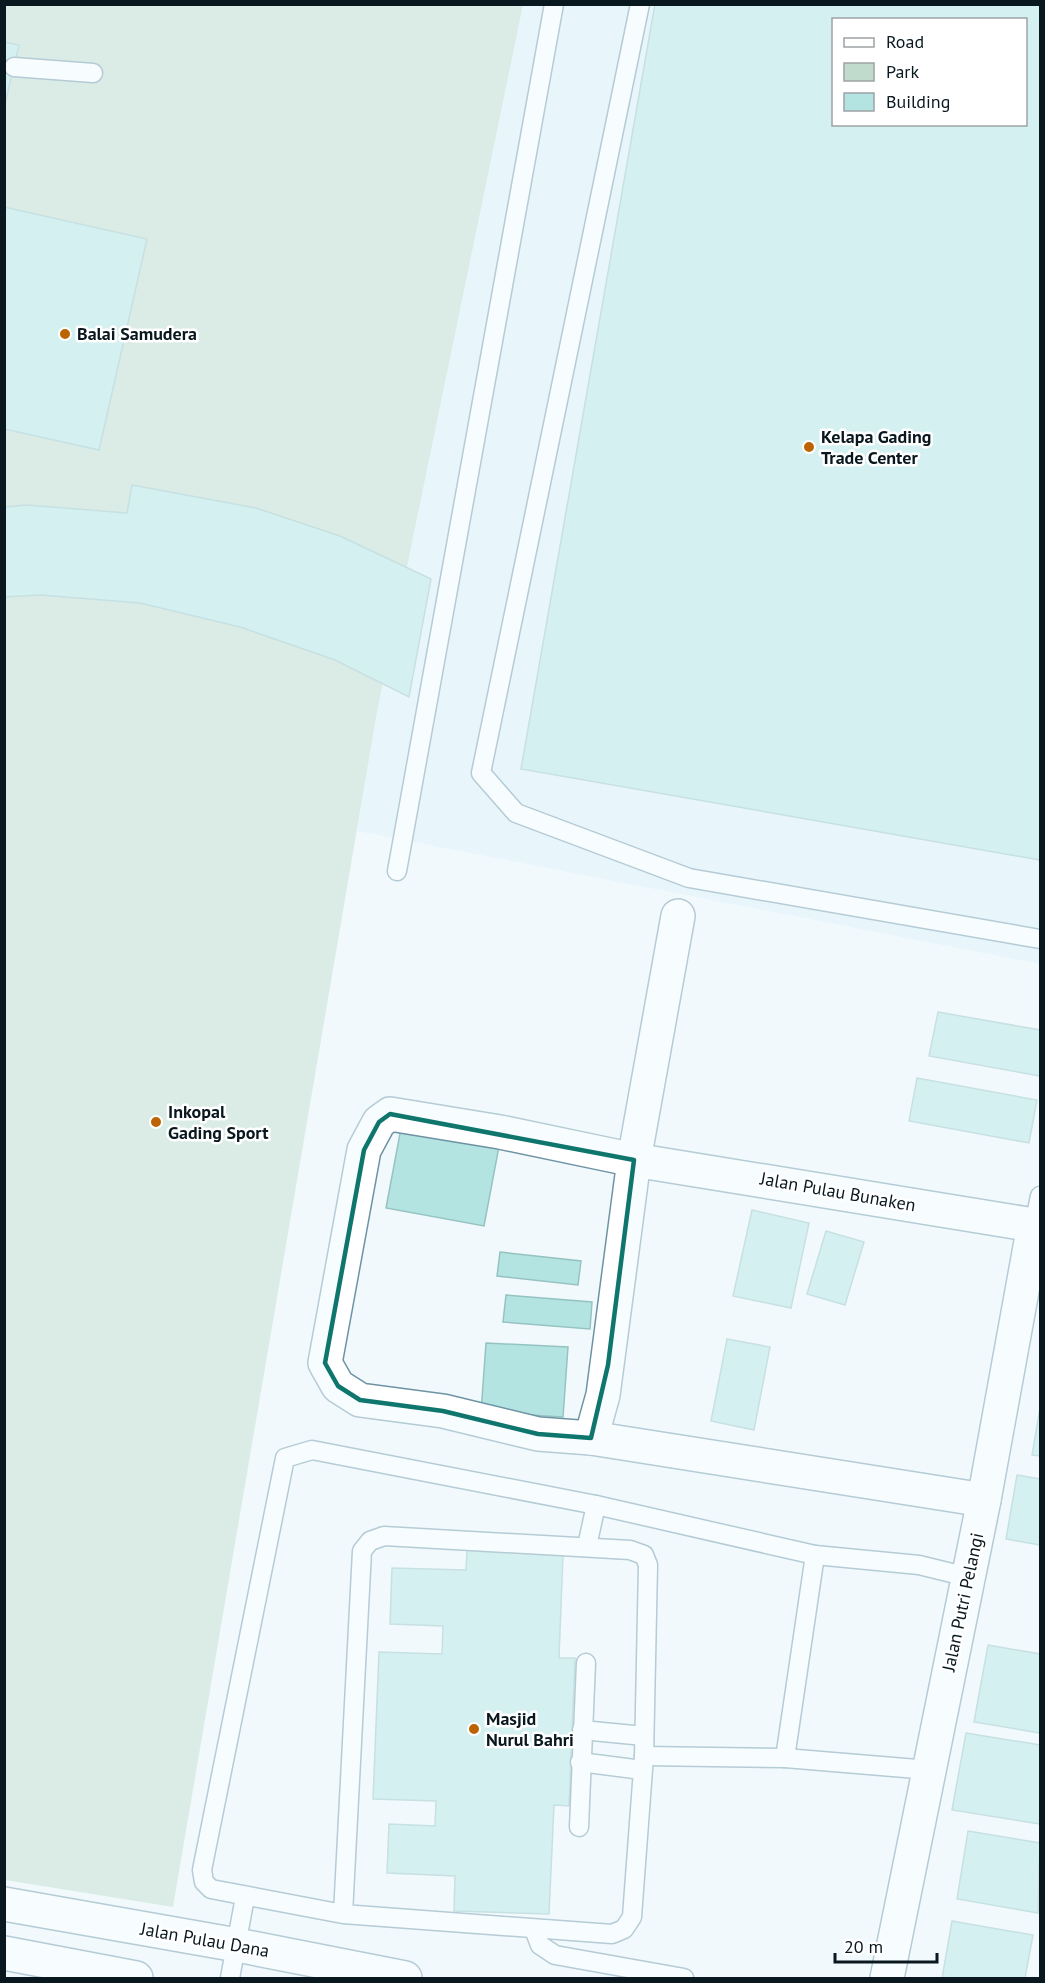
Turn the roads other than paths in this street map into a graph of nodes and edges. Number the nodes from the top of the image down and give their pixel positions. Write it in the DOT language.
graph roads {
  1 [pos="554,4"];
  2 [pos="640,4"];
  3 [pos="14,67"];
  4 [pos="93,73"];
  5 [pos="397,871"];
  6 [pos="678,916"];
  7 [pos="1041,939"];
  8 [pos="634,1160"];
  9 [pos="1038,1216"];
  10 [pos="591,1438"];
  11 [pos="984,1500"];
  12 [pos="596,1505"];
  13 [pos="586,1546"];
  14 [pos="815,1555"];
  15 [pos="968,1577"];
  16 [pos="586,1663"];
  17 [pos="582,1730"];
  18 [pos="644,1736"];
  19 [pos="785,1758"];
  20 [pos="580,1762"];
  21 [pos="643,1763"];
  22 [pos="929,1770"];
  23 [pos="579,1827"];
  24 [pos="245,1897"];
  25 [pos="4,1904"];
  26 [pos="343,1914"];
  27 [pos="534,1929"];
  28 [pos="237,1945"];
  29 [pos="4,1953"];
  30 [pos="136,1978"];
  31 [pos="230,1978"];
  32 [pos="405,1978"];
  33 [pos="684,1978"];
  34 [pos="887,1978"];
  1 -- 5 [label="lane"];
  2 -- 7 [label="lane"];
  3 -- 4 [label="lane"];
  6 -- 8 [label="street"];
  8 -- 9 [label="street, Jalan Pulau Bunaken"];
  8 -- 10 [label="street"];
  8 -- 10 [label="street, Jalan Pulau Bunaken"];
  9 -- 11 [label="street, Jalan Putri Pelangi"];
  10 -- 11 [label="street"];
  11 -- 15 [label="street, Jalan Putri Pelangi"];
  12 -- 13 [label="lane"];
  12 -- 14 [label="lane"];
  12 -- 24 [label="lane"];
  13 -- 18 [label="lane"];
  13 -- 26 [label="lane"];
  14 -- 15 [label="lane"];
  14 -- 19 [label="lane"];
  15 -- 22 [label="street, Jalan Putri Pelangi"];
  16 -- 17 [label="lane"];
  17 -- 18 [label="lane"];
  17 -- 20 [label="lane"];
  18 -- 21 [label="lane"];
  19 -- 21 [label="lane"];
  19 -- 22 [label="lane"];
  20 -- 21 [label="lane"];
  20 -- 23 [label="lane"];
  21 -- 27 [label="lane"];
  22 -- 34 [label="street, Jalan Putri Pelangi"];
  24 -- 26 [label="lane"];
  24 -- 28 [label="lane"];
  25 -- 28 [label="street, Jalan Pulau Dana"];
  26 -- 27 [label="lane"];
  27 -- 33 [label="lane"];
  28 -- 31 [label="lane"];
  28 -- 32 [label="street, Jalan Pulau Dana"];
  29 -- 30 [label="street"];
}
